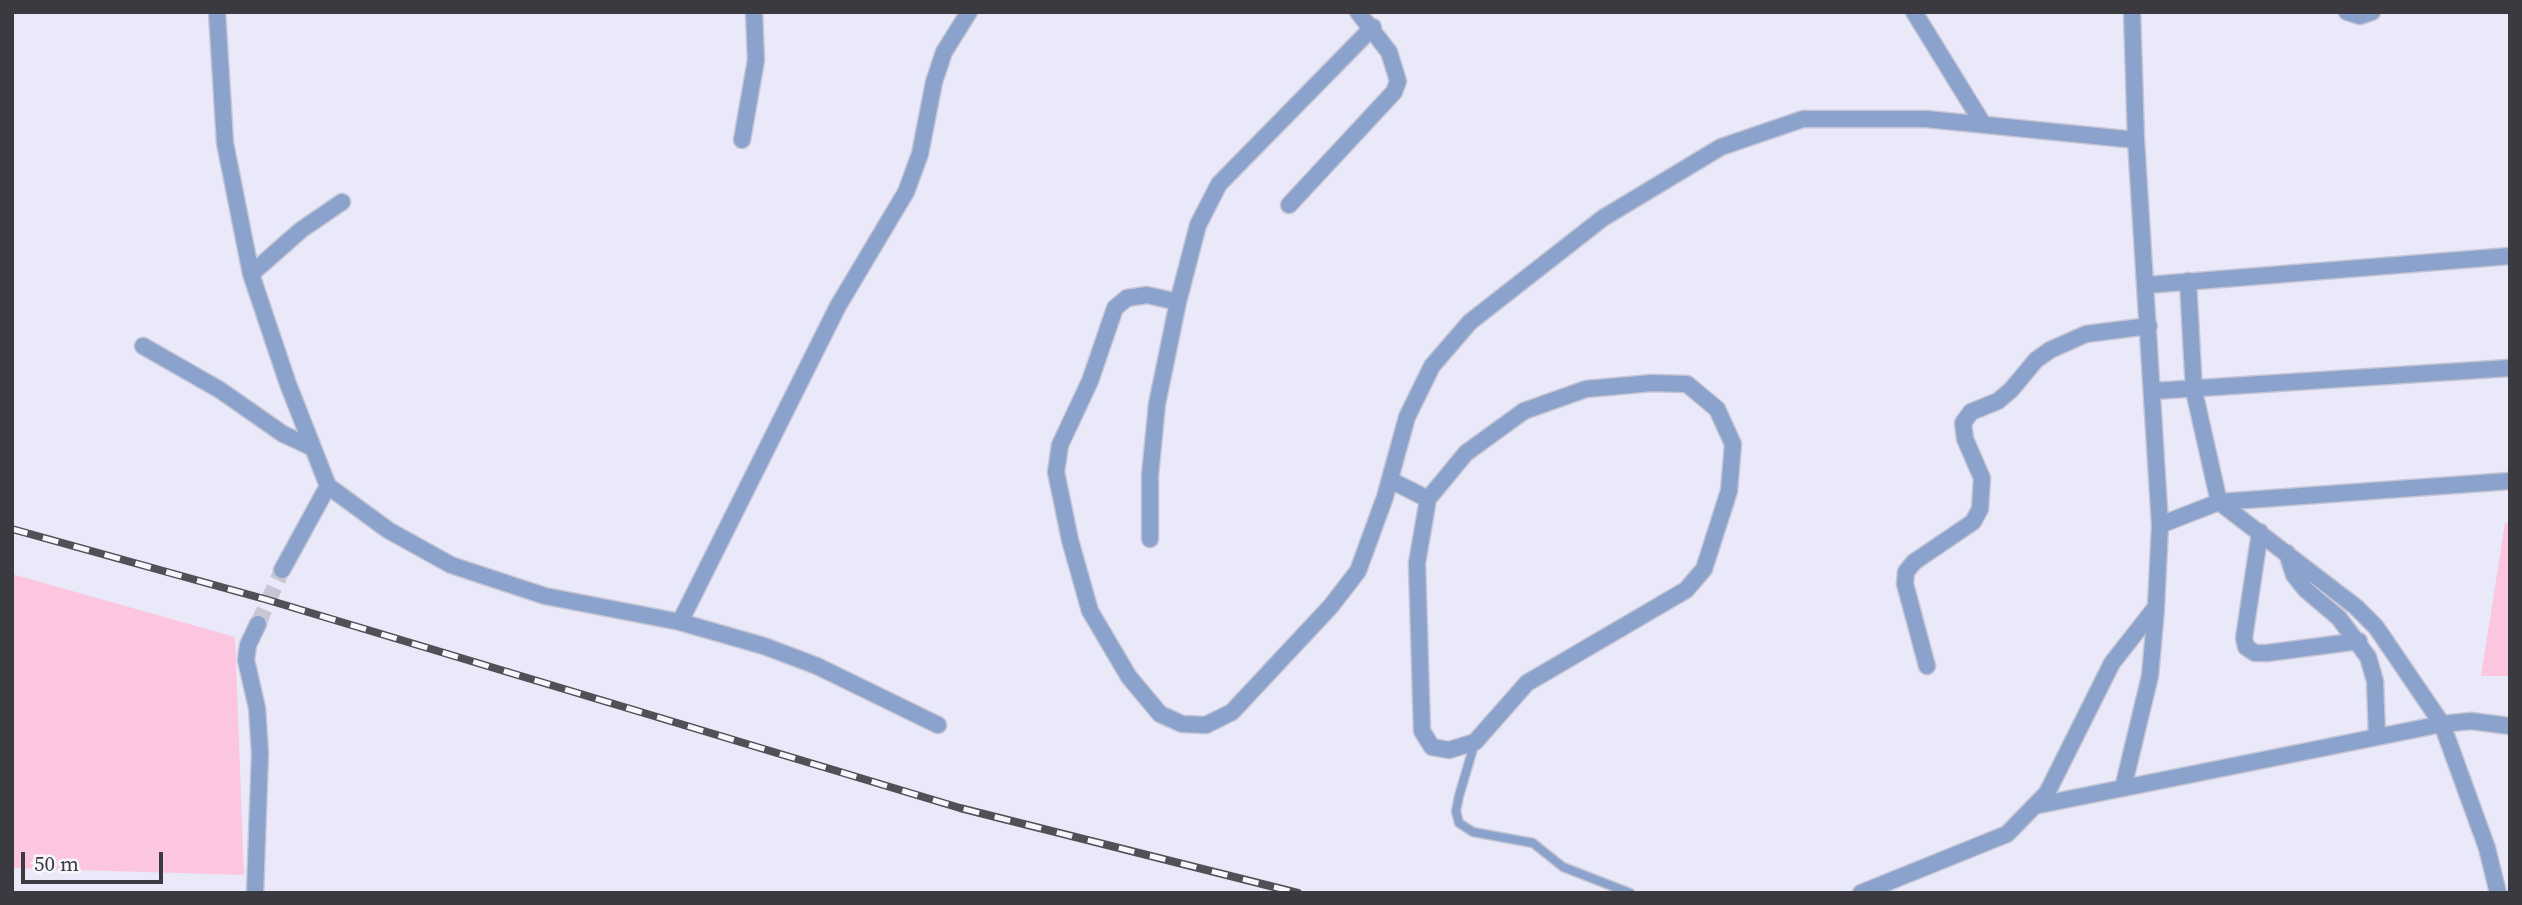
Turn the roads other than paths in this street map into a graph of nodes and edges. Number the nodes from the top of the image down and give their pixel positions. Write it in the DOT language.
graph roads {
  1 [pos="217,12"];
  2 [pos="754,12"];
  3 [pos="970,12"];
  4 [pos="1358,12"];
  5 [pos="1914,12"];
  6 [pos="2132,12"];
  7 [pos="2347,12"];
  8 [pos="2372,12"];
  9 [pos="1373,27"];
  10 [pos="1983,124"];
  11 [pos="742,140"];
  12 [pos="2136,140"];
  13 [pos="342,202"];
  14 [pos="1289,205"];
  15 [pos="2510,256"];
  16 [pos="251,274"];
  17 [pos="2188,281"];
  18 [pos="2147,285"];
  19 [pos="1178,302"];
  20 [pos="2149,326"];
  21 [pos="143,346"];
  22 [pos="2510,368"];
  23 [pos="2154,391"];
  24 [pos="2194,391"];
  25 [pos="311,447"];
  26 [pos="1390,480"];
  27 [pos="2510,481"];
  28 [pos="328,486"];
  29 [pos="1428,499"];
  30 [pos="2219,502"];
  31 [pos="2160,525"];
  32 [pos="2260,532"];
  33 [pos="1150,538"];
  34 [pos="2287,553"];
  35 [pos="282,570"];
  36 [pos="2329,586"];
  37 [pos="2318,599"];
  38 [pos="2156,607"];
  39 [pos="680,622"];
  40 [pos="258,624"];
  41 [pos="2359,641"];
  42 [pos="2394,653"];
  43 [pos="2368,657"];
  44 [pos="1927,666"];
  45 [pos="2442,724"];
  46 [pos="938,725"];
  47 [pos="2510,726"];
  48 [pos="2376,736"];
  49 [pos="1475,742"];
  50 [pos="2123,788"];
  51 [pos="2034,806"];
  52 [pos="255,893"];
  53 [pos="1630,893"];
  54 [pos="1861,893"];
  55 [pos="2498,893"];
  1 -- 16 [label="street"];
  2 -- 11 [label="street"];
  3 -- 39 [label="street"];
  4 -- 9 [label="street"];
  5 -- 10 [label="street"];
  6 -- 12 [label="street"];
  7 -- 8 [label="street"];
  9 -- 14 [label="street"];
  9 -- 19 [label="street"];
  10 -- 12 [label="street"];
  10 -- 26 [label="street"];
  12 -- 18 [label="street"];
  13 -- 16 [label="street"];
  15 -- 17 [label="street"];
  16 -- 25 [label="street"];
  17 -- 18 [label="street"];
  17 -- 24 [label="street"];
  18 -- 20 [label="street"];
  19 -- 26 [label="street"];
  19 -- 33 [label="street"];
  20 -- 23 [label="street"];
  20 -- 44 [label="street"];
  21 -- 25 [label="street"];
  22 -- 24 [label="street"];
  23 -- 24 [label="street"];
  23 -- 31 [label="street"];
  24 -- 30 [label="street"];
  25 -- 28 [label="street"];
  26 -- 29 [label="street"];
  27 -- 30 [label="street"];
  28 -- 35 [label="street"];
  28 -- 39 [label="street"];
  29 -- 49 [label="street"];
  29 -- 49 [label="street"];
  30 -- 31 [label="street"];
  30 -- 32 [label="street"];
  31 -- 38 [label="street"];
  32 -- 34 [label="street"];
  32 -- 41 [label="street"];
  34 -- 36 [label="street"];
  34 -- 37 [label="street"];
  36 -- 37 [label="street"];
  36 -- 42 [label="street"];
  37 -- 41 [label="street"];
  38 -- 50 [label="street"];
  38 -- 51 [label="street"];
  39 -- 46 [label="street"];
  40 -- 52 [label="street"];
  41 -- 43 [label="street"];
  42 -- 43 [label="street"];
  42 -- 45 [label="street"];
  43 -- 48 [label="street"];
  45 -- 47 [label="street"];
  45 -- 48 [label="street"];
  45 -- 55 [label="street"];
  48 -- 50 [label="street"];
  49 -- 53 [label="lane"];
  50 -- 51 [label="street"];
  51 -- 54 [label="street"];
}
